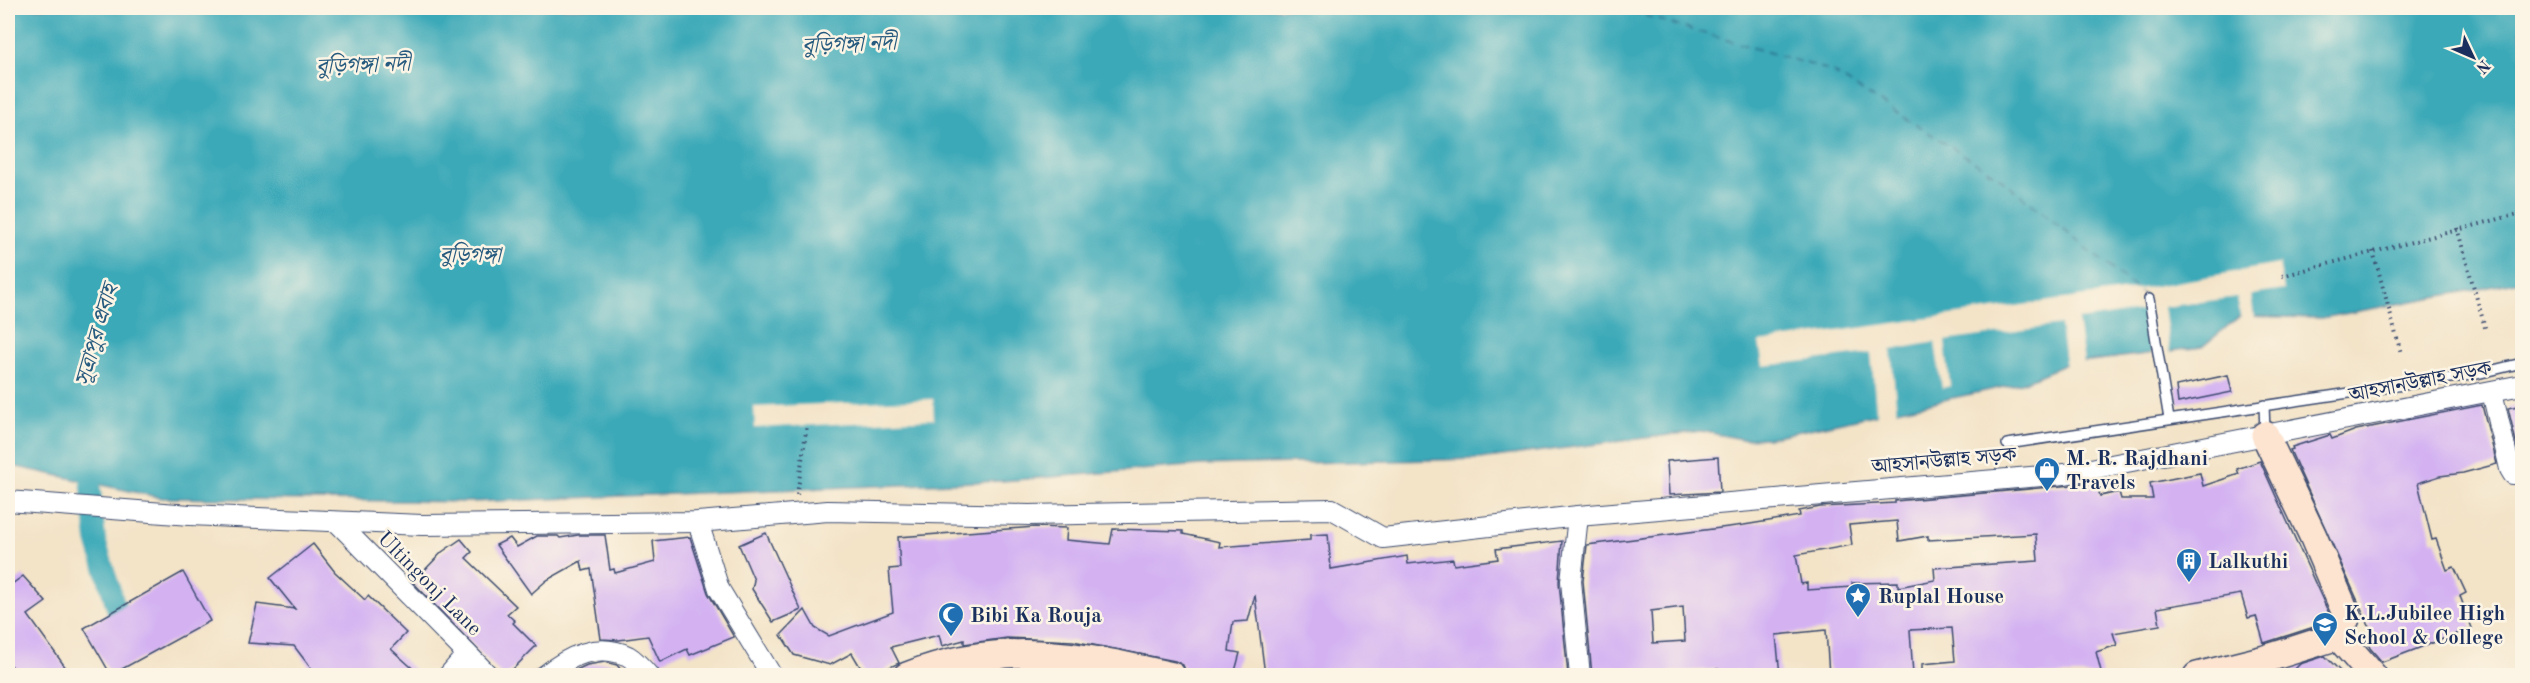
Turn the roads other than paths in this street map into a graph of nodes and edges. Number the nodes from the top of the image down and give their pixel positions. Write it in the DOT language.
graph roads {
  1 [pos="2149,299"];
  2 [pos="2523,363"];
  3 [pos="2523,385"];
  4 [pos="2492,392"];
  5 [pos="2264,405"];
  6 [pos="2169,419"];
  7 [pos="2265,435"];
  8 [pos="2007,444"];
  9 [pos="2523,474"];
  10 [pos="8,501"];
  11 [pos="1578,516"];
  12 [pos="337,522"];
  13 [pos="698,522"];
  14 [pos="2338,636"];
  15 [pos="466,654"];
  16 [pos="2260,667"];
  17 [pos="448,675"];
  18 [pos="489,675"];
  19 [pos="544,675"];
  20 [pos="649,675"];
  21 [pos="772,675"];
  22 [pos="907,675"];
  23 [pos="1172,675"];
  24 [pos="1580,675"];
  25 [pos="2197,675"];
  26 [pos="2373,675"];
  1 -- 6 [label="lane"];
  2 -- 5 [label="lane"];
  3 -- 4 [label="street, আহসানউল্লাহ সড়ক"];
  4 -- 7 [label="street, আহসানউল্লাহ সড়ক"];
  4 -- 9 [label="street"];
  5 -- 6 [label="lane"];
  5 -- 7 [label="lane"];
  6 -- 8 [label="lane"];
  7 -- 11 [label="street, আহসানউল্লাহ সড়ক"];
  7 -- 14 [label="street"];
  10 -- 12 [label="street, আহসানউল্লাহ সড়ক"];
  11 -- 13 [label="street, আহসানউল্লাহ সড়ক"];
  11 -- 24 [label="street"];
  12 -- 13 [label="street, আহসানউল্লাহ সড়ক"];
  12 -- 15 [label="street, Ultingonj Lane"];
  13 -- 21 [label="street"];
  14 -- 16 [label="street"];
  14 -- 26 [label="street"];
  15 -- 17 [label="street"];
  15 -- 18 [label="street, Ultingonj Lane"];
  16 -- 25 [label="street"];
  19 -- 20 [label="street"];
  22 -- 23 [label="street"];
}
